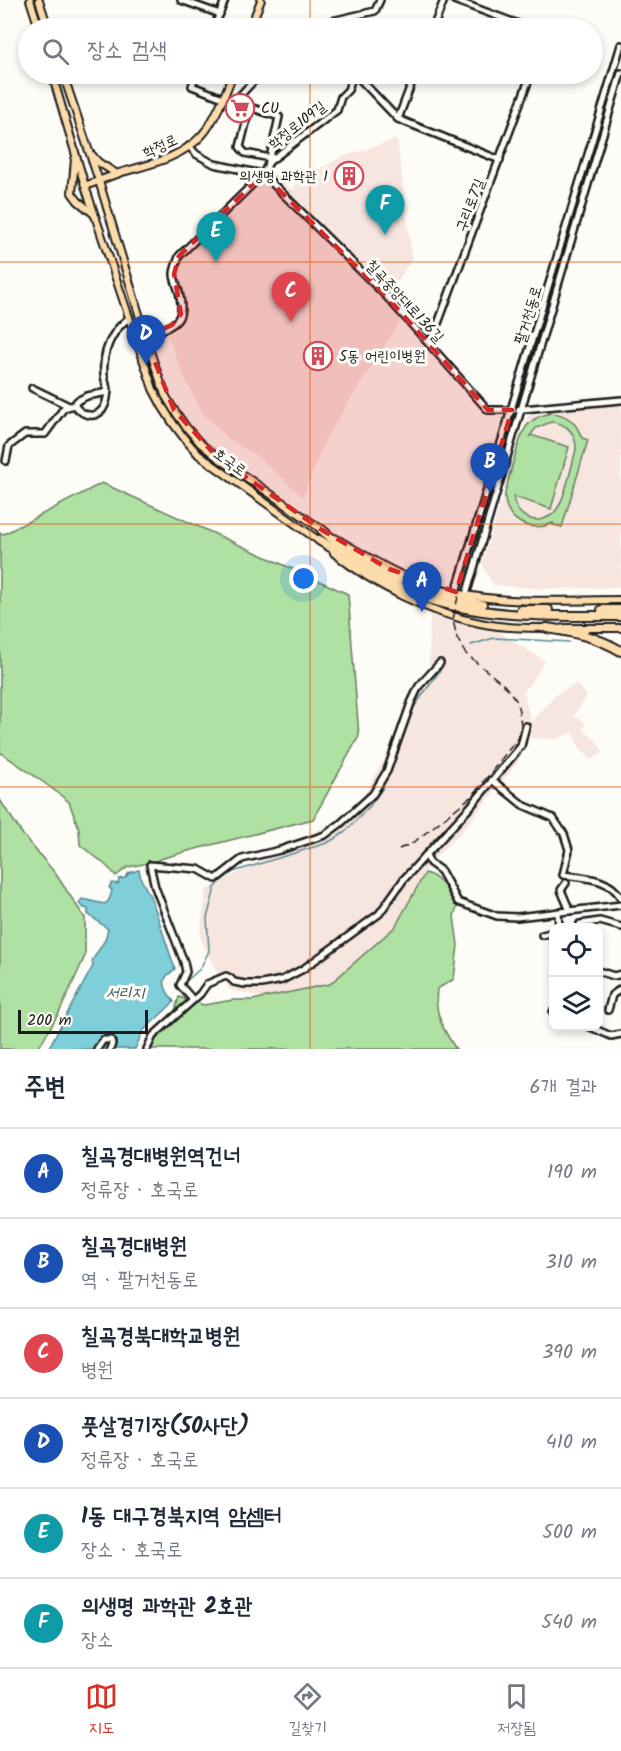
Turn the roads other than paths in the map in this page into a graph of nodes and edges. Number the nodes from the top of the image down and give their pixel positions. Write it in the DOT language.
graph roads {
  1 [pos="30,0"];
  2 [pos="39,0"];
  3 [pos="181,0"];
  4 [pos="225,0"];
  5 [pos="261,0"];
  6 [pos="380,0"];
  7 [pos="444,0"];
  8 [pos="454,0"];
  9 [pos="220,14"];
  10 [pos="36,18"];
  11 [pos="45,18"];
  12 [pos="218,18"];
  13 [pos="254,18"];
  14 [pos="348,18"];
  15 [pos="437,18"];
  16 [pos="502,18"];
  17 [pos="621,45"];
  18 [pos="621,73"];
  19 [pos="55,84"];
  20 [pos="66,84"];
  21 [pos="193,84"];
  22 [pos="229,84"];
  23 [pos="251,84"];
  24 [pos="350,84"];
  25 [pos="364,84"];
  26 [pos="411,84"];
  27 [pos="527,84"];
  28 [pos="223,98"];
  29 [pos="234,102"];
  30 [pos="250,107"];
  31 [pos="398,119"];
  32 [pos="189,146"];
  33 [pos="88,148"];
  34 [pos="76,155"];
  35 [pos="270,160"];
  36 [pos="500,160"];
  37 [pos="117,174"];
  38 [pos="263,174"];
  39 [pos="99,181"];
  40 [pos="85,186"];
  41 [pos="94,214"];
  42 [pos="129,318"];
  43 [pos="146,337"];
  44 [pos="430,345"];
  45 [pos="32,388"];
  46 [pos="108,392"];
  47 [pos="621,400"];
  48 [pos="71,406"];
  49 [pos="521,409"];
  50 [pos="512,410"];
  51 [pos="6,461"];
  52 [pos="322,530"];
  53 [pos="319,540"];
  54 [pos="456,592"];
  55 [pos="466,595"];
  56 [pos="621,600"];
  57 [pos="621,610"];
  58 [pos="621,616"];
  59 [pos="548,628"];
  60 [pos="621,628"];
  61 [pos="621,651"];
  62 [pos="440,663"];
  63 [pos="526,726"];
  64 [pos="492,780"];
  65 [pos="426,855"];
  66 [pos="566,883"];
  67 [pos="621,898"];
  68 [pos="621,905"];
  69 [pos="570,911"];
  70 [pos="558,912"];
  71 [pos="559,923"];
  72 [pos="587,923"];
  73 [pos="621,927"];
  74 [pos="549,934"];
  75 [pos="542,935"];
  76 [pos="603,972"];
  77 [pos="620,975"];
  78 [pos="621,984"];
  79 [pos="621,989"];
  80 [pos="193,1000"];
  81 [pos="608,1010"];
  82 [pos="600,1031"];
  83 [pos="621,1034"];
  84 [pos="97,1049"];
  85 [pos="110,1049"];
  86 [pos="147,1049"];
  1 -- 10 [label="main road"];
  2 -- 11 [label="main road"];
  3 -- 9 [label="street"];
  4 -- 9 [label="street"];
  5 -- 13 [label="main road"];
  6 -- 14 [label="street"];
  7 -- 15 [label="street"];
  8 -- 16 [label="street"];
  9 -- 12 [label="street"];
  17 -- 50 [label="street, 팔거천동로"];
  18 -- 49 [label="street, 팔거천동로"];
  19 -- 34 [label="main road, 호국로"];
  20 -- 33 [label="main road, 호국로"];
  21 -- 28 [label="street"];
  22 -- 28 [label="main road, 학정로"];
  23 -- 29 [label="street"];
  24 -- 35 [label="street, 학정로109길"];
  25 -- 31 [label="street"];
  26 -- 31 [label="street"];
  27 -- 36 [label="street, 구리로7길"];
  28 -- 29 [label="street"];
  28 -- 32 [label="main road, 학정로"];
  29 -- 30 [label="street"];
  30 -- 35 [label="street"];
  30 -- 35 [label="street"];
  31 -- 36 [label="street"];
  32 -- 37 [label="main road, 학정로"];
  32 -- 38 [label="street"];
  33 -- 37 [label="main road"];
  33 -- 39 [label="main road, 호국로"];
  34 -- 40 [label="main road, 호국로"];
  34 -- 41 [label="main road"];
  35 -- 38 [label="street"];
  36 -- 44 [label="street, 구리로7길"];
  37 -- 39 [label="main road, 학정로"];
  38 -- 43 [label="street"];
  38 -- 44 [label="street, 칠곡중앙대로136길"];
  39 -- 40 [label="main road, 학정로"];
  39 -- 43 [label="main road, 호국로"];
  40 -- 41 [label="main road, 호국로"];
  41 -- 42 [label="main road, 호국로"];
  42 -- 46 [label="street"];
  42 -- 53 [label="main road, 호국로"];
  43 -- 52 [label="main road, 호국로"];
  44 -- 50 [label="street, 칠곡중앙대로136길"];
  45 -- 48 [label="street"];
  46 -- 48 [label="street"];
  46 -- 48 [label="street"];
  47 -- 49 [label="street, 칠곡중앙대로136길"];
  48 -- 51 [label="street"];
  49 -- 50 [label="street, 칠곡중앙대로136길"];
  49 -- 55 [label="street, 팔거천동로"];
  50 -- 54 [label="street, 팔거천동로"];
  52 -- 54 [label="main road, 호국로"];
  52 -- 57 [label="highway"];
  53 -- 58 [label="highway"];
  53 -- 59 [label="main road, 호국로"];
  54 -- 55 [label="main road, 호국로"];
  55 -- 56 [label="main road, 호국로"];
  59 -- 60 [label="main road, 호국로"];
  59 -- 61 [label="highway"];
  62 -- 80 [label="street"];
  63 -- 64 [label="street"];
  64 -- 65 [label="street"];
  64 -- 67 [label="street"];
  65 -- 70 [label="street"];
  65 -- 80 [label="street"];
  66 -- 69 [label="street"];
  68 -- 69 [label="street"];
  69 -- 70 [label="street"];
  70 -- 71 [label="street"];
  72 -- 73 [label="street"];
  74 -- 75 [label="street"];
  76 -- 77 [label="street"];
  77 -- 78 [label="street"];
  79 -- 81 [label="street"];
  80 -- 86 [label="street"];
  82 -- 83 [label="street"];
  84 -- 85 [label="street"];
}
